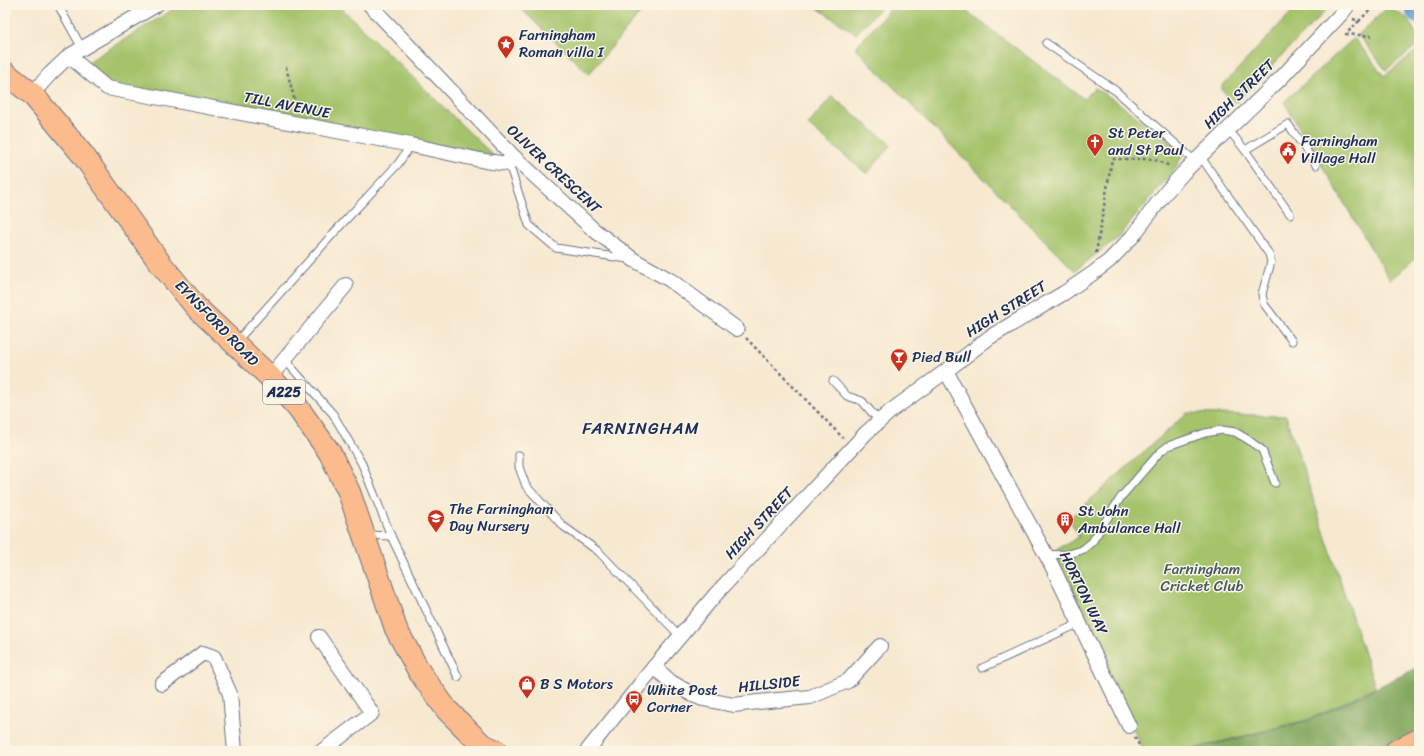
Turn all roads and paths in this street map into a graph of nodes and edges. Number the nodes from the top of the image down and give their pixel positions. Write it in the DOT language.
graph roads {
  1 [pos="58,5"];
  2 [pos="156,5"];
  3 [pos="370,5"];
  4 [pos="1348,5"];
  5 [pos="1359,21"];
  6 [pos="1372,36"];
  7 [pos="1046,43"];
  8 [pos="82,48"];
  9 [pos="69,56"];
  10 [pos="286,67"];
  11 [pos="5,73"];
  12 [pos="32,94"];
  13 [pos="301,125"];
  14 [pos="1228,129"];
  15 [pos="411,145"];
  16 [pos="1245,150"];
  17 [pos="1198,158"];
  18 [pos="512,161"];
  19 [pos="1316,165"];
  20 [pos="1183,173"];
  21 [pos="1290,214"];
  22 [pos="634,260"];
  23 [pos="1092,274"];
  24 [pos="346,285"];
  25 [pos="737,329"];
  26 [pos="1292,342"];
  27 [pos="235,344"];
  28 [pos="284,359"];
  29 [pos="946,371"];
  30 [pos="270,377"];
  31 [pos="833,381"];
  32 [pos="879,421"];
  33 [pos="852,448"];
  34 [pos="519,454"];
  35 [pos="1275,483"];
  36 [pos="364,535"];
  37 [pos="391,536"];
  38 [pos="1046,555"];
  39 [pos="1080,623"];
  40 [pos="680,636"];
  41 [pos="319,637"];
  42 [pos="880,646"];
  43 [pos="654,667"];
  44 [pos="982,668"];
  45 [pos="458,677"];
  46 [pos="162,684"];
  47 [pos="1129,726"];
  48 [pos="1419,740"];
  49 [pos="236,751"];
  50 [pos="322,751"];
  51 [pos="496,751"];
  52 [pos="587,751"];
  53 [pos="1396,751"];
  1 -- 8 [label="lane"];
  2 -- 8 [label="street"];
  3 -- 18 [label="street, OLIVER CRESCENT"];
  4 -- 14 [label="street, HIGH STREET"];
  5 -- 6 [label="path"];
  7 -- 17 [label="lane"];
  8 -- 9 [label="street"];
  9 -- 12 [label="street"];
  9 -- 13 [label="street, TILL AVENUE"];
  10 -- 13 [label="path"];
  11 -- 12 [label="main road, EYNSFORD ROAD / A225"];
  12 -- 27 [label="main road, EYNSFORD ROAD / A225"];
  13 -- 15 [label="street, TILL AVENUE"];
  14 -- 16 [label="lane"];
  14 -- 17 [label="street, HIGH STREET"];
  15 -- 18 [label="street, TILL AVENUE"];
  15 -- 27 [label="lane"];
  16 -- 19 [label="lane"];
  16 -- 21 [label="lane"];
  17 -- 20 [label="street, HIGH STREET"];
  17 -- 26 [label="lane"];
  18 -- 22 [label="street, OLIVER CRESCENT"];
  18 -- 22 [label="lane"];
  20 -- 23 [label="street, HIGH STREET"];
  20 -- 23 [label="path"];
  22 -- 25 [label="street, OLIVER CRESCENT"];
  23 -- 29 [label="street, HIGH STREET"];
  24 -- 28 [label="street"];
  25 -- 33 [label="path"];
  27 -- 30 [label="main road, EYNSFORD ROAD / A225"];
  28 -- 30 [label="street"];
  28 -- 37 [label="lane"];
  29 -- 32 [label="street, HIGH STREET"];
  29 -- 38 [label="street, HORTON WAY"];
  30 -- 36 [label="main road, EYNSFORD ROAD / A225"];
  31 -- 32 [label="lane"];
  32 -- 33 [label="street, HIGH STREET"];
  33 -- 40 [label="street, HIGH STREET"];
  34 -- 40 [label="lane"];
  35 -- 38 [label="lane"];
  36 -- 37 [label="lane"];
  36 -- 51 [label="main road, EYNSFORD ROAD / A225"];
  37 -- 45 [label="lane"];
  38 -- 39 [label="street, HORTON WAY"];
  39 -- 44 [label="lane"];
  39 -- 47 [label="street, HORTON WAY"];
  40 -- 43 [label="street, HIGH STREET"];
  41 -- 50 [label="street"];
  42 -- 43 [label="street, HILLSIDE"];
  43 -- 52 [label="street, HIGH STREET"];
  46 -- 49 [label="street"];
  48 -- 53 [label="main road"];
}
